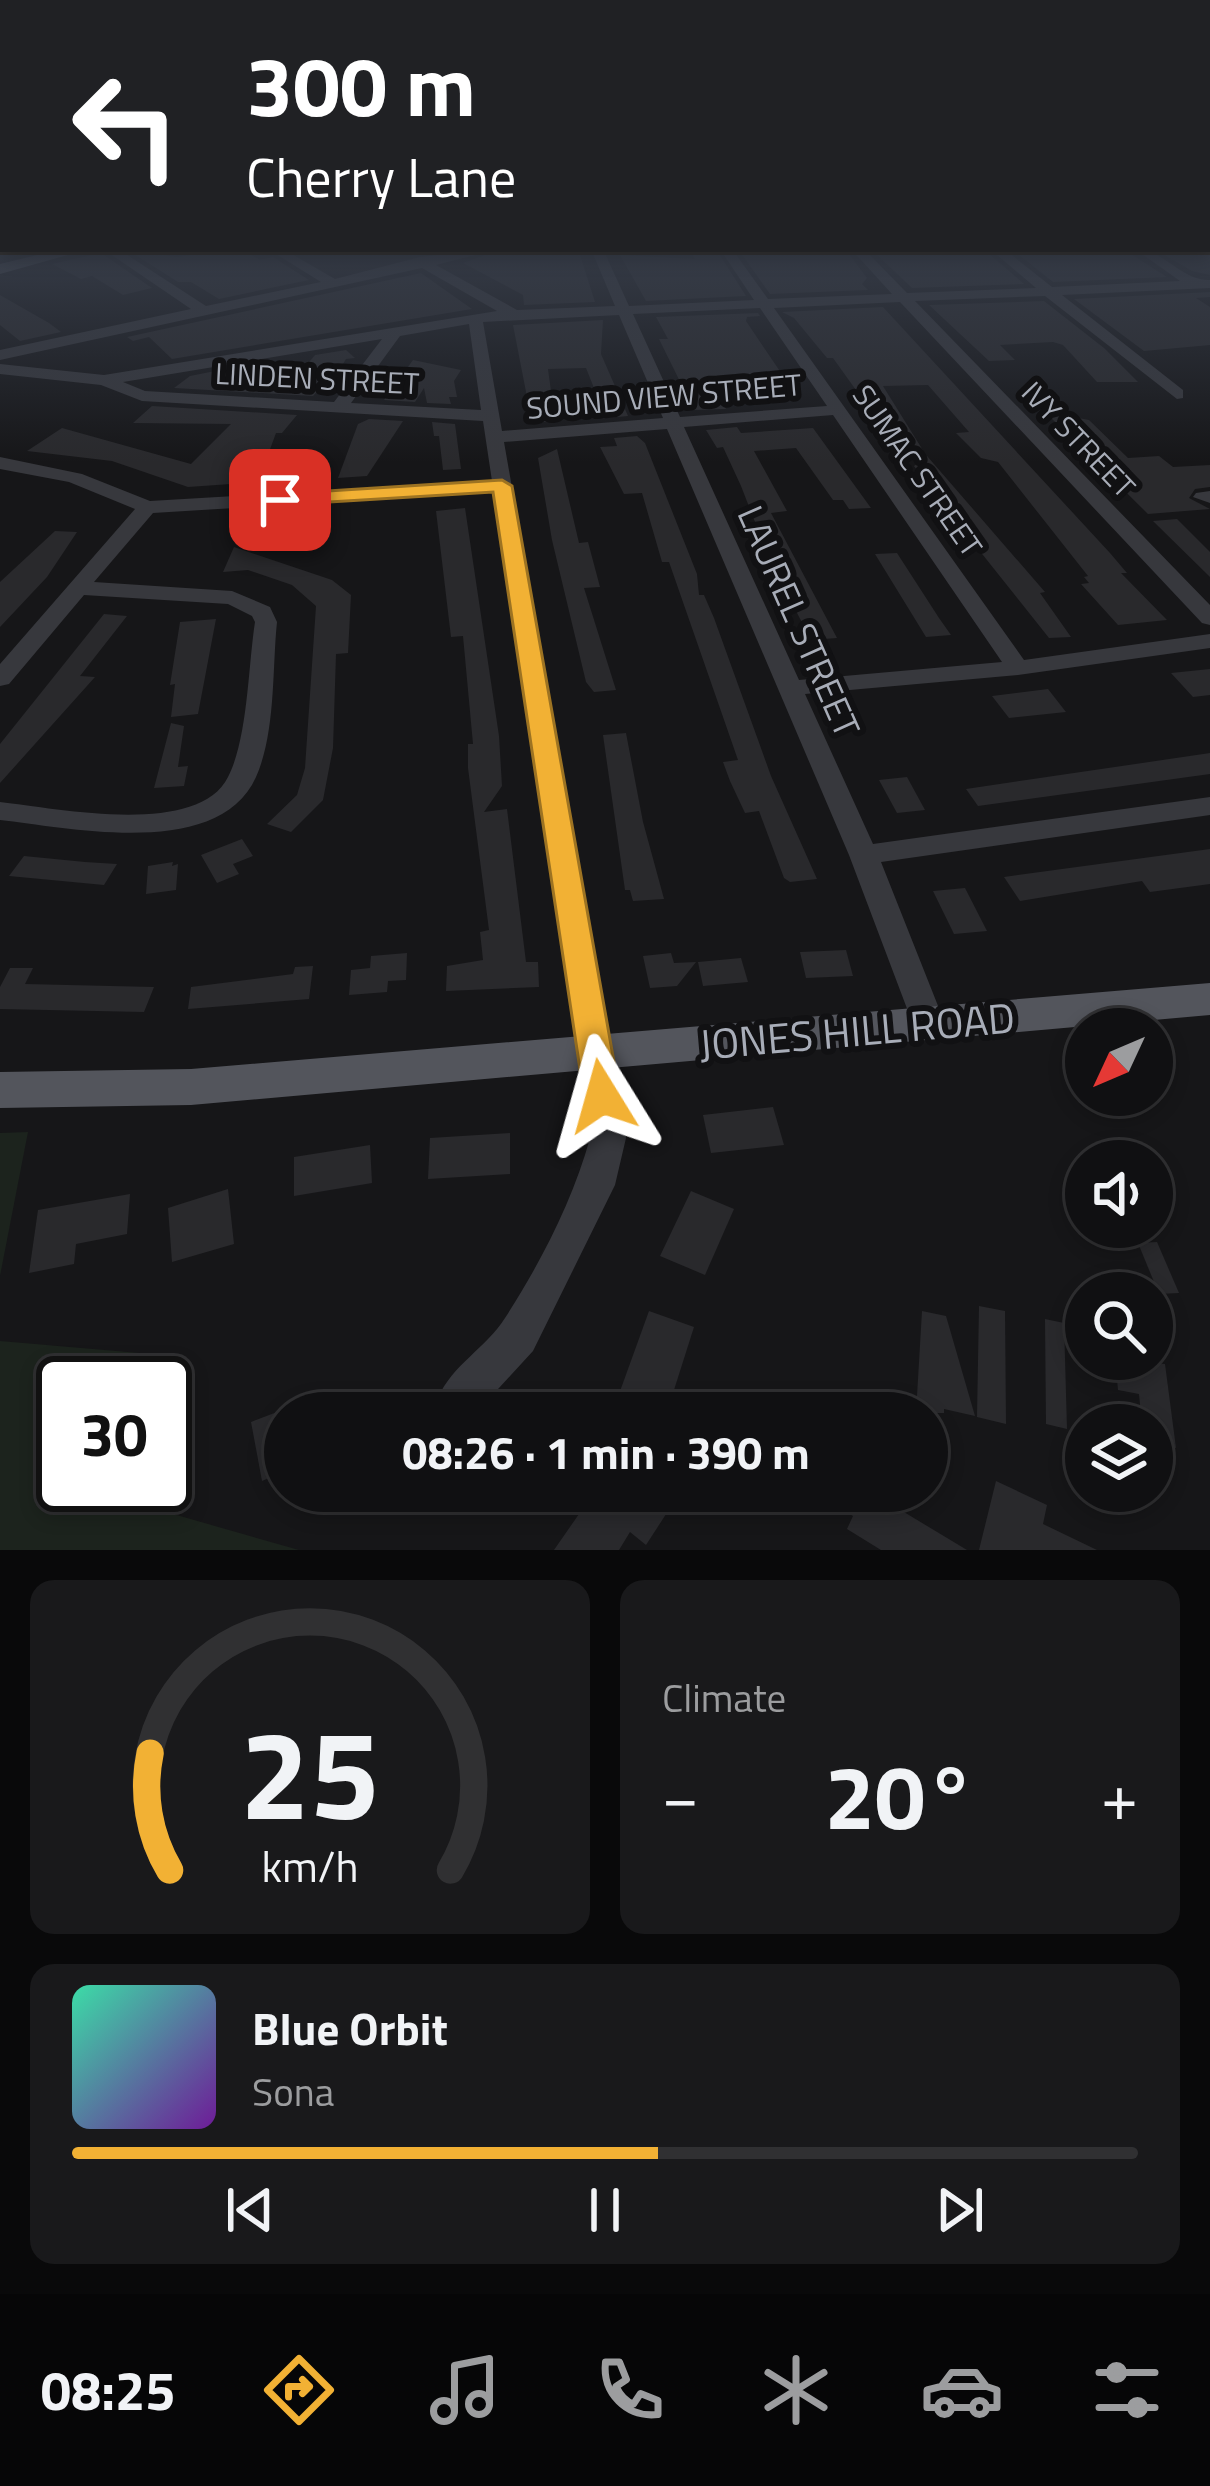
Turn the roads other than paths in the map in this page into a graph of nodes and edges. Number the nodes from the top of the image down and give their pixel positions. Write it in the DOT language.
graph roads {
  1 [pos="169,317"];
  2 [pos="484,317"];
  3 [pos="628,317"];
  4 [pos="776,317"];
  5 [pos="922,317"];
  6 [pos="1081,317"];
  7 [pos="475,318"];
  8 [pos="394,333"];
  9 [pos="0,355"];
  10 [pos="0,369"];
  11 [pos="104,380"];
  12 [pos="1177,394"];
  13 [pos="338,407"];
  14 [pos="837,410"];
  15 [pos="670,425"];
  16 [pos="494,427"];
  17 [pos="0,463"];
  18 [pos="502,486"];
  19 [pos="147,508"];
  20 [pos="80,588"];
  21 [pos="1210,618"];
  22 [pos="1210,641"];
  23 [pos="1018,668"];
  24 [pos="0,679"];
  25 [pos="790,688"];
  26 [pos="1210,806"];
  27 [pos="0,811"];
  28 [pos="864,855"];
  29 [pos="1210,999"];
  30 [pos="928,1026"];
  31 [pos="596,1053"];
  32 [pos="0,1090"];
  33 [pos="466,1392"];
  1 -- 9 [label="street"];
  2 -- 7 [label="street"];
  3 -- 15 [label="street, LAUREL STREET"];
  4 -- 14 [label="street, SUMAC STREET"];
  5 -- 21 [label="street, IVY STREET"];
  6 -- 12 [label="street"];
  7 -- 8 [label="street"];
  7 -- 16 [label="street"];
  8 -- 11 [label="street"];
  8 -- 13 [label="street"];
  10 -- 11 [label="street, LINDEN STREET"];
  11 -- 13 [label="street, LINDEN STREET"];
  13 -- 16 [label="street, LINDEN STREET"];
  14 -- 15 [label="street, SOUND VIEW STREET"];
  14 -- 23 [label="street, SUMAC STREET"];
  15 -- 16 [label="street, SOUND VIEW STREET"];
  15 -- 25 [label="street, LAUREL STREET"];
  16 -- 18 [label="street"];
  17 -- 19 [label="street"];
  18 -- 19 [label="street"];
  18 -- 31 [label="street"];
  19 -- 20 [label="street"];
  20 -- 24 [label="street"];
  20 -- 27 [label="street"];
  22 -- 23 [label="street"];
  23 -- 25 [label="street"];
  25 -- 28 [label="street, LAUREL STREET"];
  26 -- 28 [label="street"];
  28 -- 30 [label="street, LAUREL STREET"];
  29 -- 30 [label="main road, JONES HILL ROAD"];
  30 -- 31 [label="main road, JONES HILL ROAD"];
  31 -- 32 [label="main road, JONES HILL ROAD"];
  31 -- 33 [label="street"];
}
